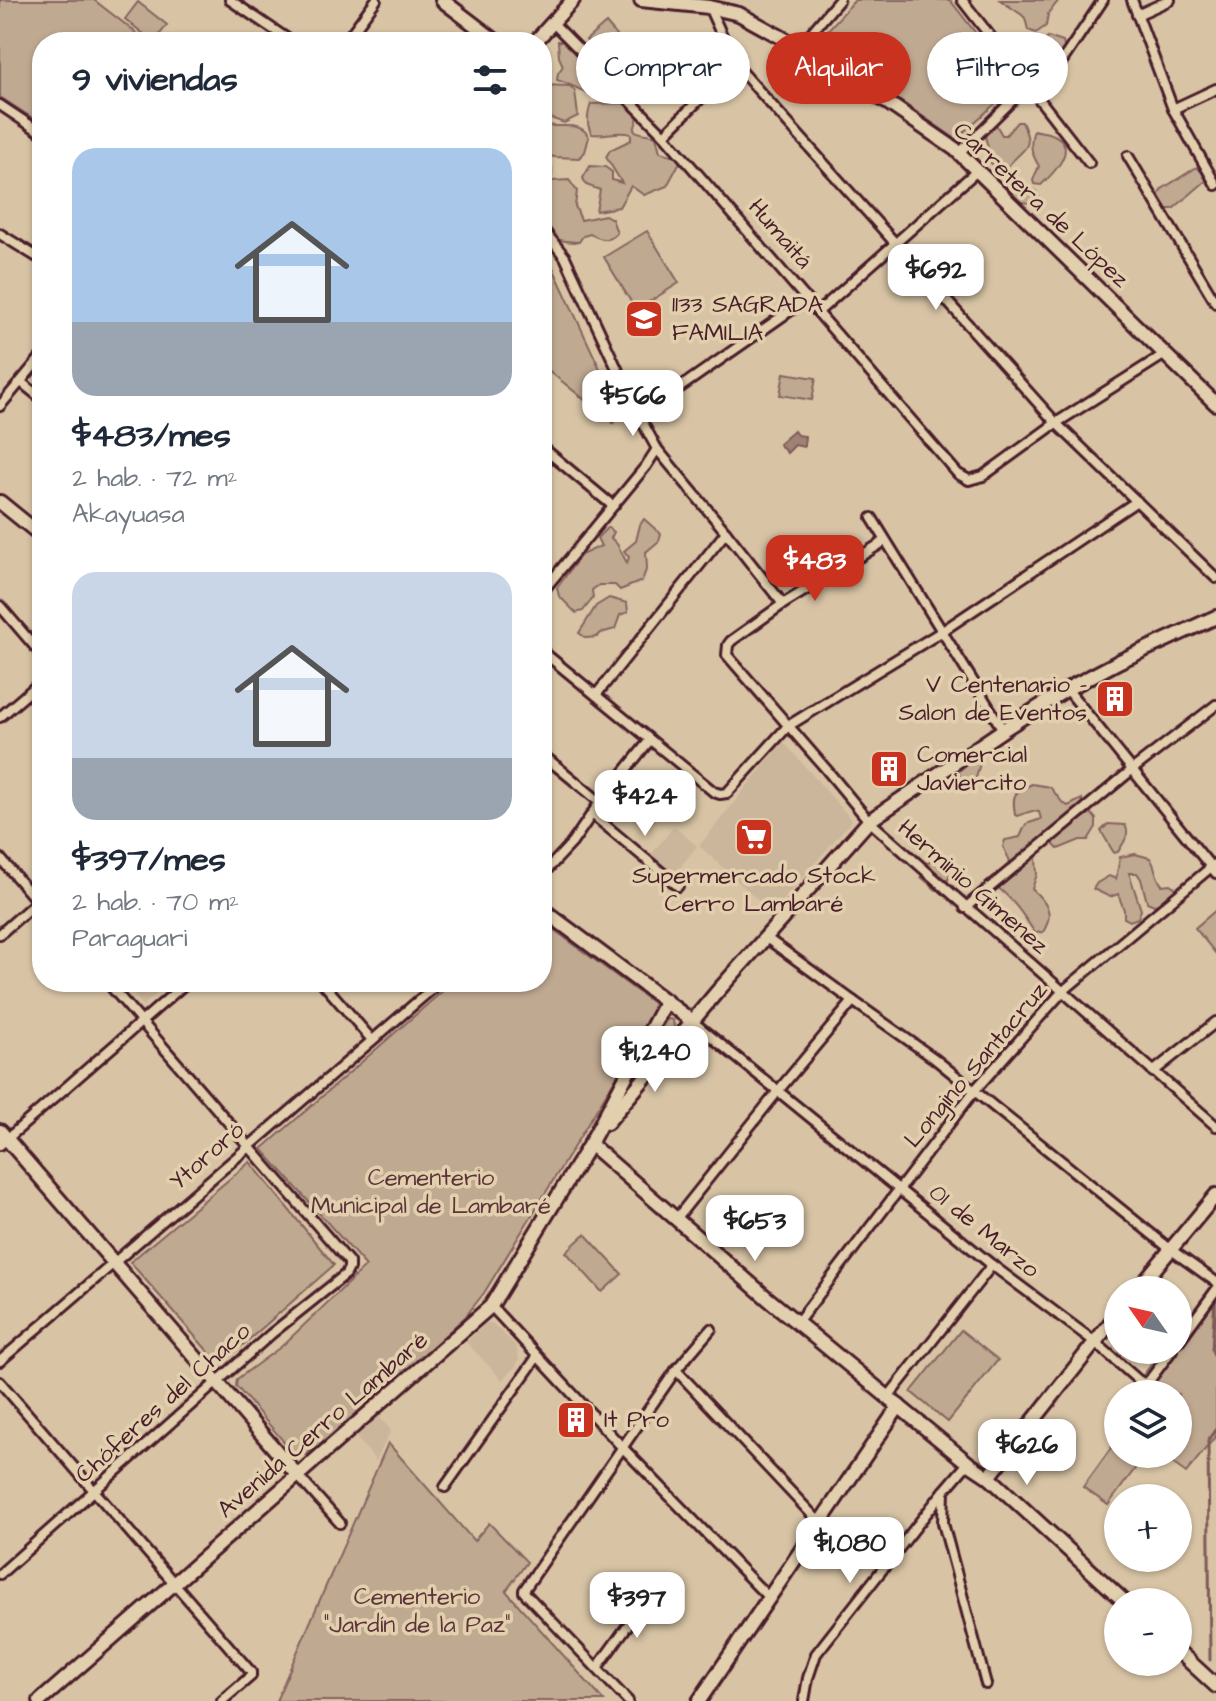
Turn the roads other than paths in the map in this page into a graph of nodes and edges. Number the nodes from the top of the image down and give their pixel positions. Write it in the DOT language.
graph roads {
  1 [pos="230,0"];
  2 [pos="376,0"];
  3 [pos="442,0"];
  4 [pos="573,0"];
  5 [pos="641,0"];
  6 [pos="1103,0"];
  7 [pos="1132,0"];
  8 [pos="1170,0"];
  9 [pos="669,1"];
  10 [pos="835,1"];
  11 [pos="968,3"];
  12 [pos="709,7"];
  13 [pos="1137,15"];
  14 [pos="552,22"];
  15 [pos="277,32"];
  16 [pos="352,32"];
  17 [pos="484,32"];
  18 [pos="544,32"];
  19 [pos="720,32"];
  20 [pos="772,32"];
  21 [pos="811,32"];
  22 [pos="990,32"];
  23 [pos="1068,52"];
  24 [pos="750,81"];
  25 [pos="1216,89"];
  26 [pos="695,104"];
  27 [pos="889,104"];
  28 [pos="1009,104"];
  29 [pos="1043,104"];
  30 [pos="0,105"];
  31 [pos="1173,109"];
  32 [pos="32,126"];
  33 [pos="664,135"];
  34 [pos="959,153"];
  35 [pos="1128,156"];
  36 [pos="1089,163"];
  37 [pos="978,170"];
  38 [pos="1216,185"];
  39 [pos="0,234"];
  40 [pos="552,241"];
  41 [pos="895,242"];
  42 [pos="32,254"];
  43 [pos="807,299"];
  44 [pos="1216,303"];
  45 [pos="818,312"];
  46 [pos="1165,354"];
  47 [pos="32,368"];
  48 [pos="21,382"];
  49 [pos="32,391"];
  50 [pos="1216,404"];
  51 [pos="0,406"];
  52 [pos="639,416"];
  53 [pos="1056,423"];
  54 [pos="657,449"];
  55 [pos="552,455"];
  56 [pos="1137,501"];
  57 [pos="0,502"];
  58 [pos="613,506"];
  59 [pos="872,518"];
  60 [pos="32,528"];
  61 [pos="726,532"];
  62 [pos="885,541"];
  63 [pos="1216,578"];
  64 [pos="552,580"];
  65 [pos="783,604"];
  66 [pos="0,606"];
  67 [pos="1216,617"];
  68 [pos="941,632"];
  69 [pos="32,643"];
  70 [pos="552,659"];
  71 [pos="1067,689"];
  72 [pos="32,690"];
  73 [pos="596,695"];
  74 [pos="1216,705"];
  75 [pos="0,717"];
  76 [pos="788,726"];
  77 [pos="1003,730"];
  78 [pos="650,740"];
  79 [pos="552,762"];
  80 [pos="1133,769"];
  81 [pos="600,802"];
  82 [pos="592,814"];
  83 [pos="869,821"];
  84 [pos="0,858"];
  85 [pos="552,864"];
  86 [pos="1214,867"];
  87 [pos="678,886"];
  88 [pos="32,893"];
  89 [pos="32,908"];
  90 [pos="965,908"];
  91 [pos="552,916"];
  92 [pos="0,934"];
  93 [pos="765,937"];
  94 [pos="116,992"];
  95 [pos="176,992"];
  96 [pos="331,992"];
  97 [pos="428,992"];
  98 [pos="1062,992"];
  99 [pos="666,1001"];
  100 [pos="853,1001"];
  101 [pos="692,1021"];
  102 [pos="141,1022"];
  103 [pos="1216,1022"];
  104 [pos="372,1040"];
  105 [pos="1153,1072"];
  106 [pos="975,1090"];
  107 [pos="778,1091"];
  108 [pos="1216,1126"];
  109 [pos="2,1139"];
  110 [pos="590,1144"];
  111 [pos="249,1146"];
  112 [pos="901,1190"];
  113 [pos="1216,1195"];
  114 [pos="676,1219"];
  115 [pos="1170,1249"];
  116 [pos="114,1263"];
  117 [pos="992,1265"];
  118 [pos="1148,1276"];
  119 [pos="1216,1282"];
  120 [pos="1216,1290"];
  121 [pos="491,1306"];
  122 [pos="797,1323"];
  123 [pos="1192,1323"];
  124 [pos="711,1329"];
  125 [pos="1104,1331"];
  126 [pos="1095,1342"];
  127 [pos="1104,1350"];
  128 [pos="537,1357"];
  129 [pos="0,1361"];
  130 [pos="1121,1364"];
  131 [pos="1162,1364"];
  132 [pos="676,1370"];
  133 [pos="0,1382"];
  134 [pos="217,1382"];
  135 [pos="888,1397"];
  136 [pos="899,1406"];
  137 [pos="623,1448"];
  138 [pos="968,1463"];
  139 [pos="298,1476"];
  140 [pos="989,1477"];
  141 [pos="445,1487"];
  142 [pos="944,1491"];
  143 [pos="94,1492"];
  144 [pos="340,1523"];
  145 [pos="820,1523"];
  146 [pos="0,1574"];
  147 [pos="174,1584"];
  148 [pos="1110,1588"];
  149 [pos="651,1593"];
  150 [pos="769,1598"];
  151 [pos="1192,1664"];
  152 [pos="597,1668"];
  153 [pos="986,1684"];
  154 [pos="1216,1686"];
  155 [pos="40,1701"];
  156 [pos="222,1701"];
  157 [pos="628,1701"];
  158 [pos="699,1701"];
  159 [pos="804,1701"];
  1 -- 15 [label="street"];
  2 -- 16 [label="street"];
  3 -- 17 [label="street"];
  4 -- 14 [label="street"];
  5 -- 9 [label="street, Carretera de López"];
  6 -- 23 [label="street"];
  7 -- 13 [label="street"];
  8 -- 13 [label="street"];
  9 -- 12 [label="street, Carretera de López"];
  10 -- 21 [label="street"];
  11 -- 22 [label="street"];
  12 -- 19 [label="street"];
  12 -- 20 [label="street, Carretera de López"];
  13 -- 31 [label="street"];
  14 -- 18 [label="street"];
  14 -- 33 [label="street, Humaitá"];
  24 -- 41 [label="street"];
  25 -- 31 [label="street"];
  26 -- 33 [label="street"];
  27 -- 34 [label="street, Carretera de López"];
  28 -- 34 [label="street"];
  29 -- 36 [label="street"];
  30 -- 32 [label="street"];
  31 -- 38 [label="street"];
  33 -- 43 [label="street, Humaitá"];
  34 -- 37 [label="street, Carretera de López"];
  35 -- 44 [label="street"];
  37 -- 41 [label="street"];
  37 -- 46 [label="street, Carretera de López"];
  39 -- 42 [label="street"];
  40 -- 52 [label="street"];
  41 -- 45 [label="street"];
  41 -- 53 [label="street"];
  43 -- 45 [label="street, Humaitá"];
  43 -- 52 [label="street"];
  45 -- 53 [label="street, Humaitá"];
  46 -- 50 [label="street, Carretera de López"];
  46 -- 53 [label="street"];
  47 -- 48 [label="street"];
  48 -- 49 [label="street"];
  48 -- 51 [label="street"];
  52 -- 54 [label="street"];
  53 -- 56 [label="street"];
  54 -- 58 [label="street"];
  54 -- 61 [label="street"];
  55 -- 58 [label="street"];
  56 -- 63 [label="street"];
  56 -- 68 [label="street"];
  57 -- 60 [label="street"];
  58 -- 64 [label="street"];
  59 -- 62 [label="street"];
  61 -- 65 [label="street"];
  61 -- 73 [label="street"];
  62 -- 65 [label="street"];
  62 -- 68 [label="street"];
  65 -- 76 [label="street, Herminio Gimenez"];
  66 -- 69 [label="street"];
  67 -- 71 [label="street, Avenida Cerro Lambaré"];
  68 -- 76 [label="street"];
  68 -- 77 [label="street"];
  70 -- 73 [label="street"];
  71 -- 77 [label="street, Avenida Cerro Lambaré"];
  71 -- 80 [label="street"];
  72 -- 75 [label="street"];
  73 -- 78 [label="street"];
  74 -- 80 [label="street"];
  76 -- 78 [label="street"];
  76 -- 83 [label="street, Herminio Gimenez"];
  77 -- 83 [label="street, Avenida Cerro Lambaré"];
  78 -- 81 [label="street"];
  79 -- 81 [label="street"];
  80 -- 86 [label="street"];
  80 -- 90 [label="street"];
  81 -- 82 [label="street"];
  82 -- 85 [label="street"];
  82 -- 87 [label="street"];
  83 -- 90 [label="street, Herminio Gimenez"];
  83 -- 93 [label="street, Avenida Cerro Lambaré"];
  84 -- 88 [label="street"];
  86 -- 98 [label="street, Longino Santacruz"];
  89 -- 92 [label="street"];
  90 -- 98 [label="street, Herminio Gimenez"];
  91 -- 99 [label="street"];
  93 -- 100 [label="street"];
  93 -- 101 [label="street, Avenida Cerro Lambaré"];
  94 -- 102 [label="street"];
  95 -- 102 [label="street"];
  96 -- 104 [label="street"];
  97 -- 104 [label="street, Ytororó"];
  98 -- 105 [label="street, Herminio Gimenez"];
  98 -- 106 [label="street, Longino Santacruz"];
  99 -- 101 [label="street"];
  99 -- 110 [label="street, Avenida Cerro Lambaré"];
  100 -- 106 [label="street"];
  100 -- 107 [label="street"];
  101 -- 107 [label="street, 01 de Marzo"];
  101 -- 110 [label="street, Avenida Cerro Lambaré"];
  102 -- 109 [label="street"];
  102 -- 111 [label="street"];
  103 -- 105 [label="street"];
  104 -- 111 [label="street, Ytororó"];
  105 -- 108 [label="street, Herminio Gimenez"];
  106 -- 112 [label="street, Longino Santacruz"];
  106 -- 115 [label="street"];
  107 -- 112 [label="street, 01 de Marzo"];
  107 -- 114 [label="street"];
  109 -- 116 [label="street"];
  110 -- 114 [label="street"];
  110 -- 121 [label="street, Avenida Cerro Lambaré"];
  111 -- 116 [label="street, Ytororó"];
  111 -- 134 [label="street, Chóferes del Chaco"];
  112 -- 117 [label="street, 01 de Marzo"];
  112 -- 122 [label="street, Longino Santacruz"];
  113 -- 115 [label="street"];
  114 -- 122 [label="street"];
  115 -- 118 [label="street"];
  115 -- 119 [label="street"];
  116 -- 129 [label="street, Ytororó"];
  116 -- 134 [label="street"];
  117 -- 126 [label="street, 01 de Marzo"];
  117 -- 135 [label="street"];
  120 -- 123 [label="street"];
  121 -- 128 [label="street"];
  121 -- 139 [label="street, Avenida Cerro Lambaré"];
  122 -- 135 [label="street"];
  124 -- 132 [label="street"];
  125 -- 126 [label="street"];
  126 -- 127 [label="street, 01 de Marzo"];
  126 -- 140 [label="street"];
  128 -- 137 [label="street"];
  128 -- 141 [label="street"];
  130 -- 131 [label="street, 01 de Marzo"];
  132 -- 137 [label="street"];
  132 -- 145 [label="street"];
  133 -- 143 [label="street"];
  134 -- 139 [label="street"];
  134 -- 143 [label="street, Chóferes del Chaco"];
  135 -- 136 [label="street"];
  136 -- 138 [label="street"];
  136 -- 145 [label="street"];
  137 -- 150 [label="street"];
  137 -- 152 [label="street"];
  138 -- 140 [label="street"];
  138 -- 142 [label="street"];
  139 -- 144 [label="street"];
  139 -- 147 [label="street, Avenida Cerro Lambaré"];
  140 -- 148 [label="street"];
  142 -- 153 [label="street"];
  142 -- 159 [label="street"];
  143 -- 146 [label="street, Chóferes del Chaco"];
  143 -- 147 [label="street"];
  145 -- 150 [label="street"];
  147 -- 155 [label="street, Avenida Cerro Lambaré"];
  147 -- 156 [label="street"];
  149 -- 152 [label="street"];
  150 -- 158 [label="street"];
  151 -- 154 [label="street"];
  152 -- 157 [label="street"];
}
